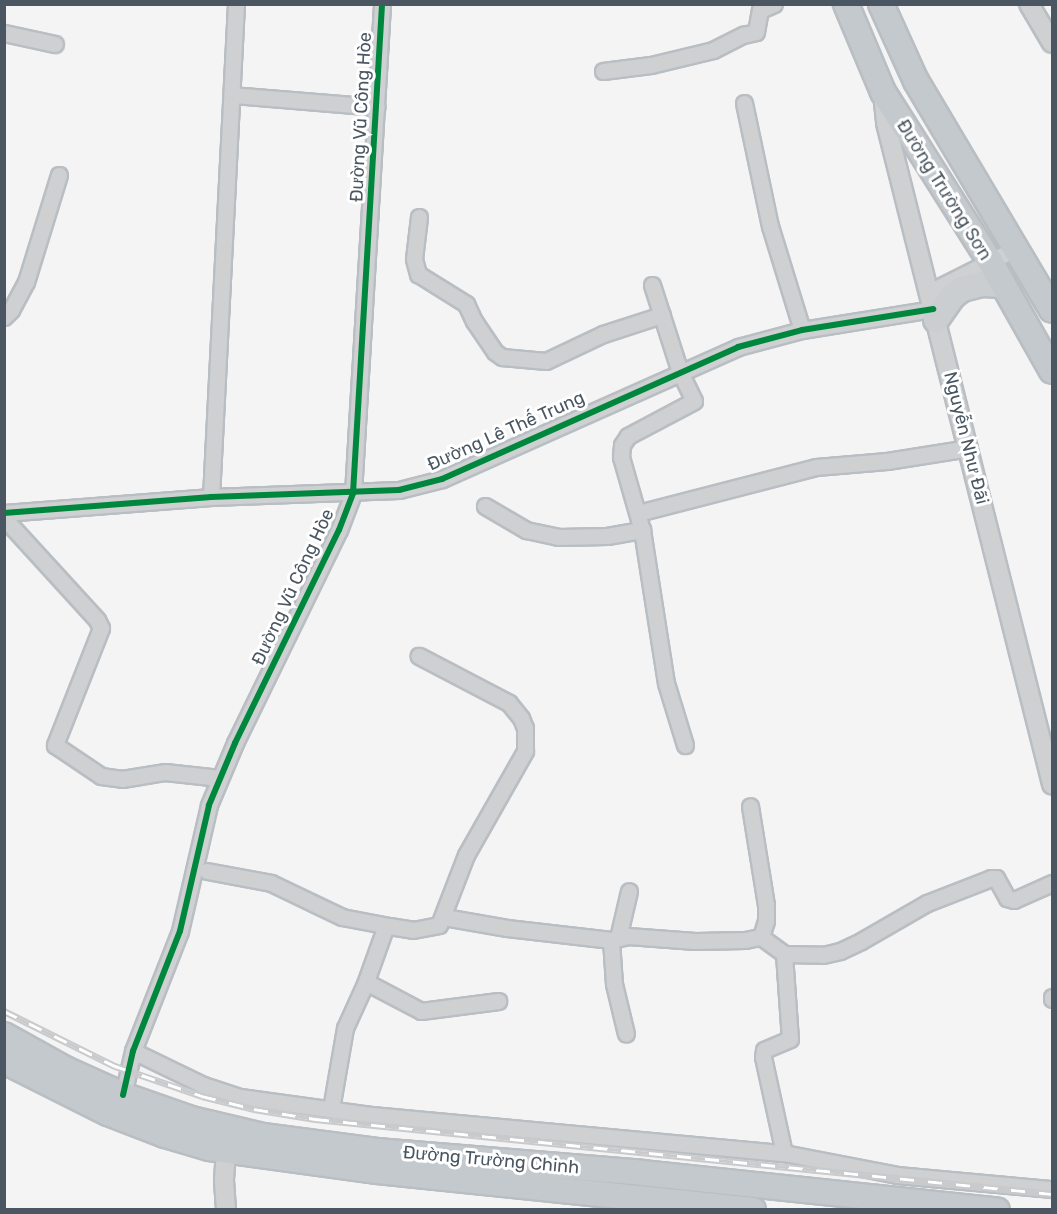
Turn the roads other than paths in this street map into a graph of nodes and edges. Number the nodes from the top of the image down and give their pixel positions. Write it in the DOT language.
graph roads {
  1 [pos="236,4"];
  2 [pos="382,4"];
  3 [pos="774,4"];
  4 [pos="846,4"];
  5 [pos="881,4"];
  6 [pos="1029,4"];
  7 [pos="4,33"];
  8 [pos="1053,43"];
  9 [pos="55,44"];
  10 [pos="603,71"];
  11 [pos="883,92"];
  12 [pos="232,95"];
  13 [pos="744,103"];
  14 [pos="377,107"];
  15 [pos="59,175"];
  16 [pos="419,217"];
  17 [pos="1017,248"];
  18 [pos="990,261"];
  19 [pos="652,285"];
  20 [pos="1003,285"];
  21 [pos="933,307"];
  22 [pos="1053,310"];
  23 [pos="662,315"];
  24 [pos="4,317"];
  25 [pos="802,330"];
  26 [pos="1053,371"];
  27 [pos="680,372"];
  28 [pos="969,448"];
  29 [pos="353,493"];
  30 [pos="211,497"];
  31 [pos="485,506"];
  32 [pos="4,513"];
  33 [pos="638,513"];
  34 [pos="4,518"];
  35 [pos="642,530"];
  36 [pos="419,657"];
  37 [pos="685,745"];
  38 [pos="220,778"];
  39 [pos="1053,784"];
  40 [pos="750,806"];
  41 [pos="207,871"];
  42 [pos="1053,882"];
  43 [pos="629,891"];
  44 [pos="444,917"];
  45 [pos="389,926"];
  46 [pos="761,937"];
  47 [pos="614,939"];
  48 [pos="784,954"];
  49 [pos="366,982"];
  50 [pos="498,1001"];
  51 [pos="626,1034"];
  52 [pos="4,1035"];
  53 [pos="134,1051"];
  54 [pos="4,1061"];
  55 [pos="123,1095"];
  56 [pos="332,1109"];
  57 [pos="226,1151"];
  58 [pos="784,1153"];
  59 [pos="1053,1189"];
  60 [pos="623,1202"];
  61 [pos="948,1207"];
  62 [pos="226,1209"];
  63 [pos="753,1209"];
  64 [pos="997,1209"];
  1 -- 12 [label="street"];
  2 -- 14 [label="street, Đường Vũ Công Hòe"];
  3 -- 10 [label="street"];
  4 -- 11 [label="highway, Đường Trường Sơn"];
  5 -- 17 [label="highway, Đường Trường Sơn"];
  6 -- 8 [label="street"];
  7 -- 9 [label="street"];
  11 -- 18 [label="highway, Đường Trường Sơn"];
  11 -- 21 [label="street, Nguyễn Như Đãi"];
  12 -- 14 [label="street"];
  12 -- 30 [label="street"];
  13 -- 25 [label="street"];
  14 -- 29 [label="street, Đường Vũ Công Hòe"];
  15 -- 24 [label="street"];
  16 -- 23 [label="street"];
  17 -- 18 [label="street, Đường Lê Thế Trung"];
  17 -- 22 [label="highway, Đường Trường Sơn"];
  18 -- 20 [label="highway, Đường Trường Sơn"];
  18 -- 21 [label="street, Đường Lê Thế Trung"];
  19 -- 23 [label="street"];
  20 -- 21 [label="main road"];
  20 -- 26 [label="highway, Đường Trường Sơn"];
  21 -- 25 [label="street, Đường Lê Thế Trung"];
  21 -- 28 [label="street, Nguyễn Như Đãi"];
  23 -- 27 [label="street"];
  25 -- 27 [label="street, Đường Lê Thế Trung"];
  27 -- 29 [label="street, Đường Lê Thế Trung"];
  27 -- 33 [label="street"];
  28 -- 33 [label="street"];
  28 -- 39 [label="street, Nguyễn Như Đãi"];
  29 -- 30 [label="street, Đường Lê Thế Trung"];
  29 -- 38 [label="street, Đường Vũ Công Hòe"];
  30 -- 32 [label="street, Đường Lê Thế Trung"];
  31 -- 35 [label="street"];
  33 -- 35 [label="street"];
  34 -- 38 [label="street"];
  35 -- 37 [label="street"];
  36 -- 44 [label="street"];
  38 -- 53 [label="street, Đường Vũ Công Hòe"];
  40 -- 46 [label="street"];
  41 -- 45 [label="street"];
  42 -- 48 [label="street"];
  43 -- 47 [label="street"];
  44 -- 45 [label="street"];
  44 -- 47 [label="street"];
  45 -- 49 [label="street"];
  46 -- 47 [label="street"];
  46 -- 48 [label="street"];
  47 -- 51 [label="street"];
  48 -- 58 [label="street"];
  49 -- 50 [label="street"];
  49 -- 56 [label="street"];
  52 -- 55 [label="highway, Đường Trường Chinh"];
  53 -- 55 [label="street, Đường Vũ Công Hòe"];
  53 -- 56 [label="street"];
  54 -- 57 [label="highway, Đường Trường Chinh"];
  55 -- 61 [label="highway, Đường Trường Chinh"];
  56 -- 58 [label="street"];
  57 -- 60 [label="highway, Đường Trường Chinh"];
  57 -- 62 [label="street"];
  58 -- 59 [label="street"];
  60 -- 63 [label="highway, Đường Trường Chinh"];
  61 -- 64 [label="highway, Đường Trường Chinh"];
}
